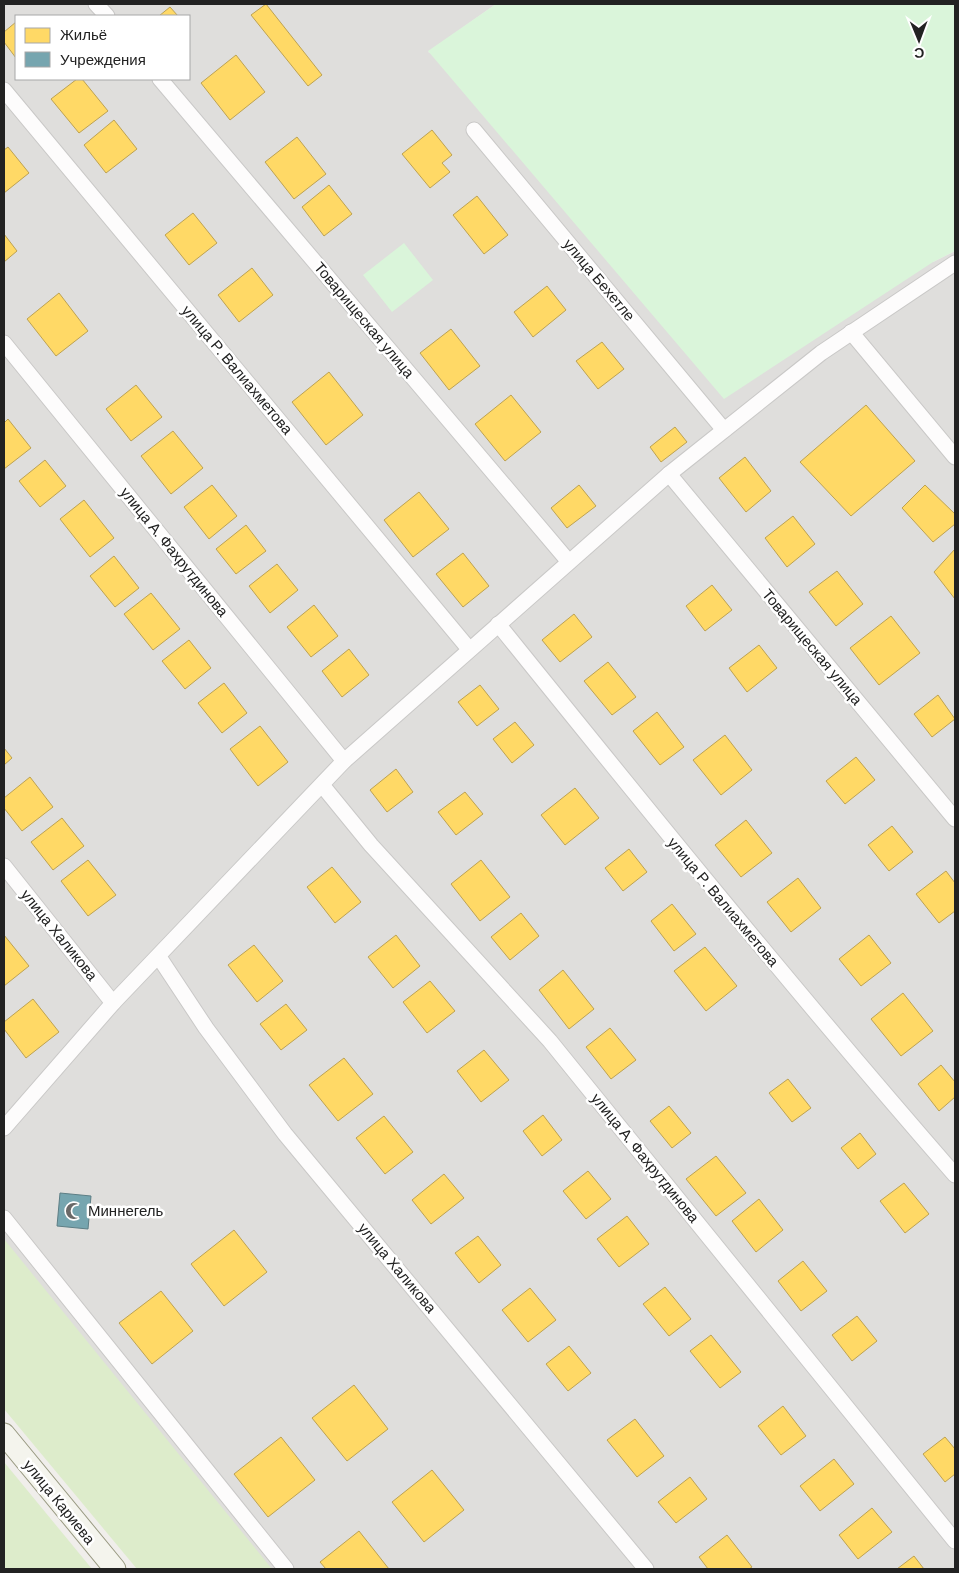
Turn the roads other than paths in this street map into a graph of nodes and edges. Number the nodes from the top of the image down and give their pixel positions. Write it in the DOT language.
graph roads {
  1 [pos="96,4"];
  2 [pos="106,15"];
  3 [pos="161,80"];
  4 [pos="4,90"];
  5 [pos="474,130"];
  6 [pos="955,263"];
  7 [pos="851,332"];
  8 [pos="4,343"];
  9 [pos="724,430"];
  10 [pos="955,458"];
  11 [pos="669,474"];
  12 [pos="569,562"];
  13 [pos="498,624"];
  14 [pos="469,649"];
  15 [pos="344,761"];
  16 [pos="322,785"];
  17 [pos="955,819"];
  18 [pos="4,866"];
  19 [pos="159,957"];
  20 [pos="113,1003"];
  21 [pos="4,1128"];
  22 [pos="955,1175"];
  23 [pos="4,1218"];
  24 [pos="4,1434"];
  25 [pos="955,1541"];
  26 [pos="115,1569"];
  27 [pos="286,1569"];
  28 [pos="646,1569"];
  1 -- 2 [label="street"];
  3 -- 12 [label="street, Товарищеская улица"];
  4 -- 14 [label="street, улица Р. Валиахметова"];
  5 -- 9 [label="street, улица Бехетле"];
  6 -- 7 [label="street"];
  7 -- 9 [label="street"];
  7 -- 10 [label="street"];
  8 -- 15 [label="street, улица А. Фахрутдинова"];
  9 -- 11 [label="street"];
  11 -- 12 [label="street"];
  11 -- 17 [label="street, Товарищеская улица"];
  12 -- 13 [label="street"];
  13 -- 14 [label="street"];
  13 -- 22 [label="street, улица Р. Валиахметова"];
  14 -- 15 [label="street"];
  15 -- 16 [label="street"];
  16 -- 19 [label="street"];
  16 -- 25 [label="street, улица А. Фахрутдинова"];
  18 -- 20 [label="street, улица Халикова"];
  19 -- 20 [label="street"];
  19 -- 28 [label="street, улица Халикова"];
  20 -- 21 [label="street"];
  23 -- 27 [label="street"];
  24 -- 26 [label="main road, улица Кариева"];
}
